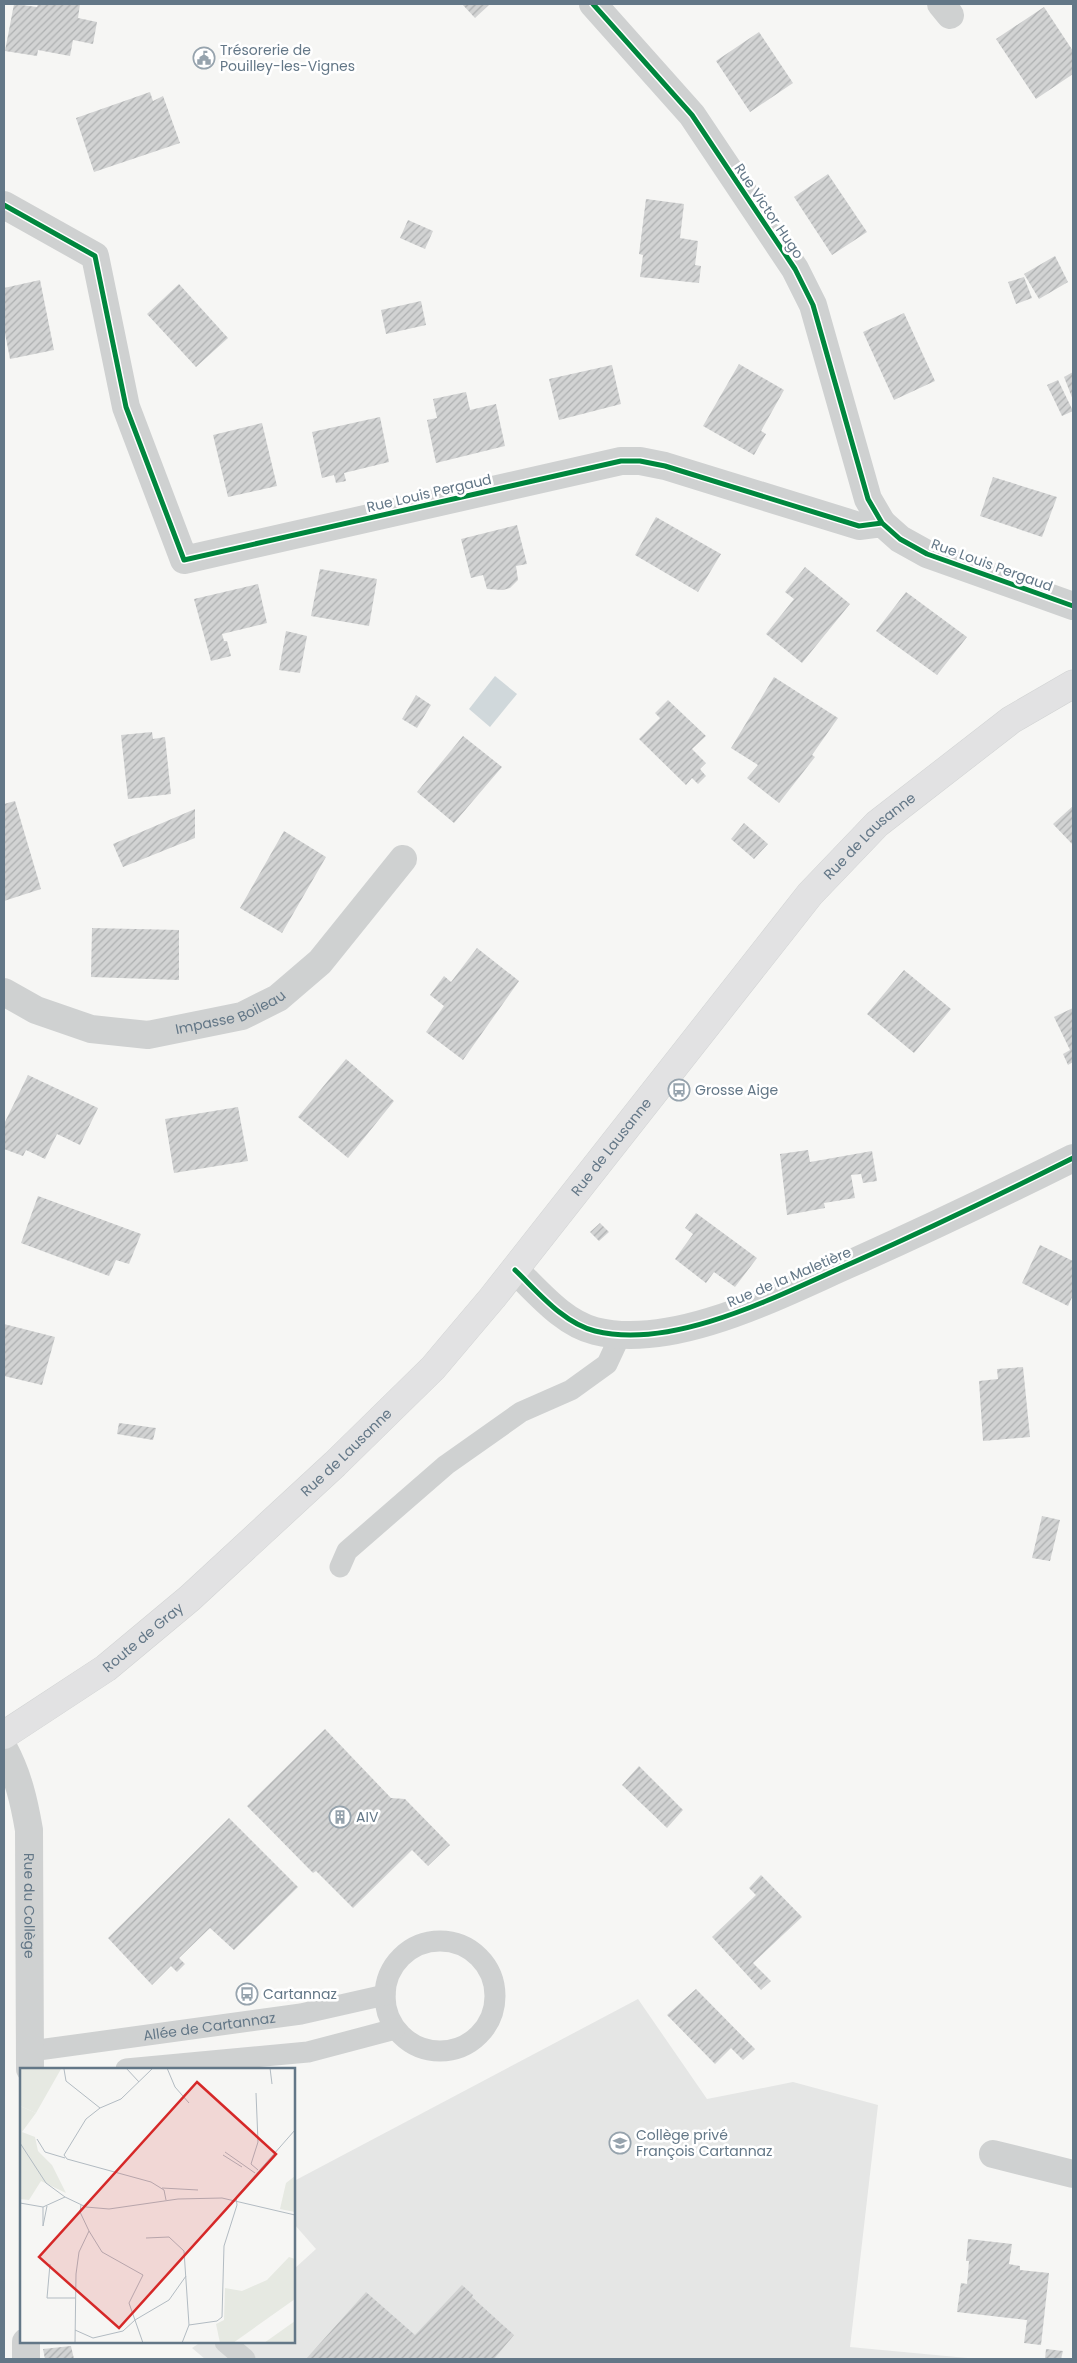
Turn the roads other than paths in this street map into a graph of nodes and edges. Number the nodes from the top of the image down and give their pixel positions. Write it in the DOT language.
graph roads {
  1 [pos="593,4"];
  2 [pos="4,205"];
  3 [pos="882,523"];
  4 [pos="1073,606"];
  5 [pos="1073,684"];
  6 [pos="403,859"];
  7 [pos="4,992"];
  8 [pos="1073,1158"];
  9 [pos="514,1270"];
  10 [pos="621,1334"];
  11 [pos="272,1525"];
  12 [pos="340,1567"];
  13 [pos="4,1735"];
  14 [pos="4,1748"];
  15 [pos="385,1995"];
  16 [pos="395,2029"];
  17 [pos="31,2060"];
  18 [pos="137,2068"];
  19 [pos="993,2154"];
  20 [pos="1073,2174"];
  21 [pos="26,2343"];
  22 [pos="227,2343"];
  23 [pos="26,2359"];
  24 [pos="245,2359"];
  1 -- 3 [label="street, Rue Victor Hugo"];
  2 -- 3 [label="street, Rue Louis Pergaud"];
  3 -- 4 [label="street, Rue Louis Pergaud"];
  5 -- 9 [label="main road, Rue de Lausanne"];
  6 -- 7 [label="street, Impasse Boileau"];
  8 -- 10 [label="street, Rue de la Maletière"];
  9 -- 10 [label="street, Rue de la Maletière"];
  9 -- 11 [label="main road, Rue de Lausanne"];
  10 -- 12 [label="lane"];
  11 -- 13 [label="main road, Route de Gray"];
  14 -- 17 [label="street, Rue du Collège"];
  15 -- 16 [label="lane"];
  15 -- 16 [label="lane"];
  15 -- 17 [label="lane, Allée de Cartannaz"];
  16 -- 18 [label="lane"];
  19 -- 20 [label="street"];
  21 -- 23 [label="street"];
  22 -- 24 [label="lane"];
}
